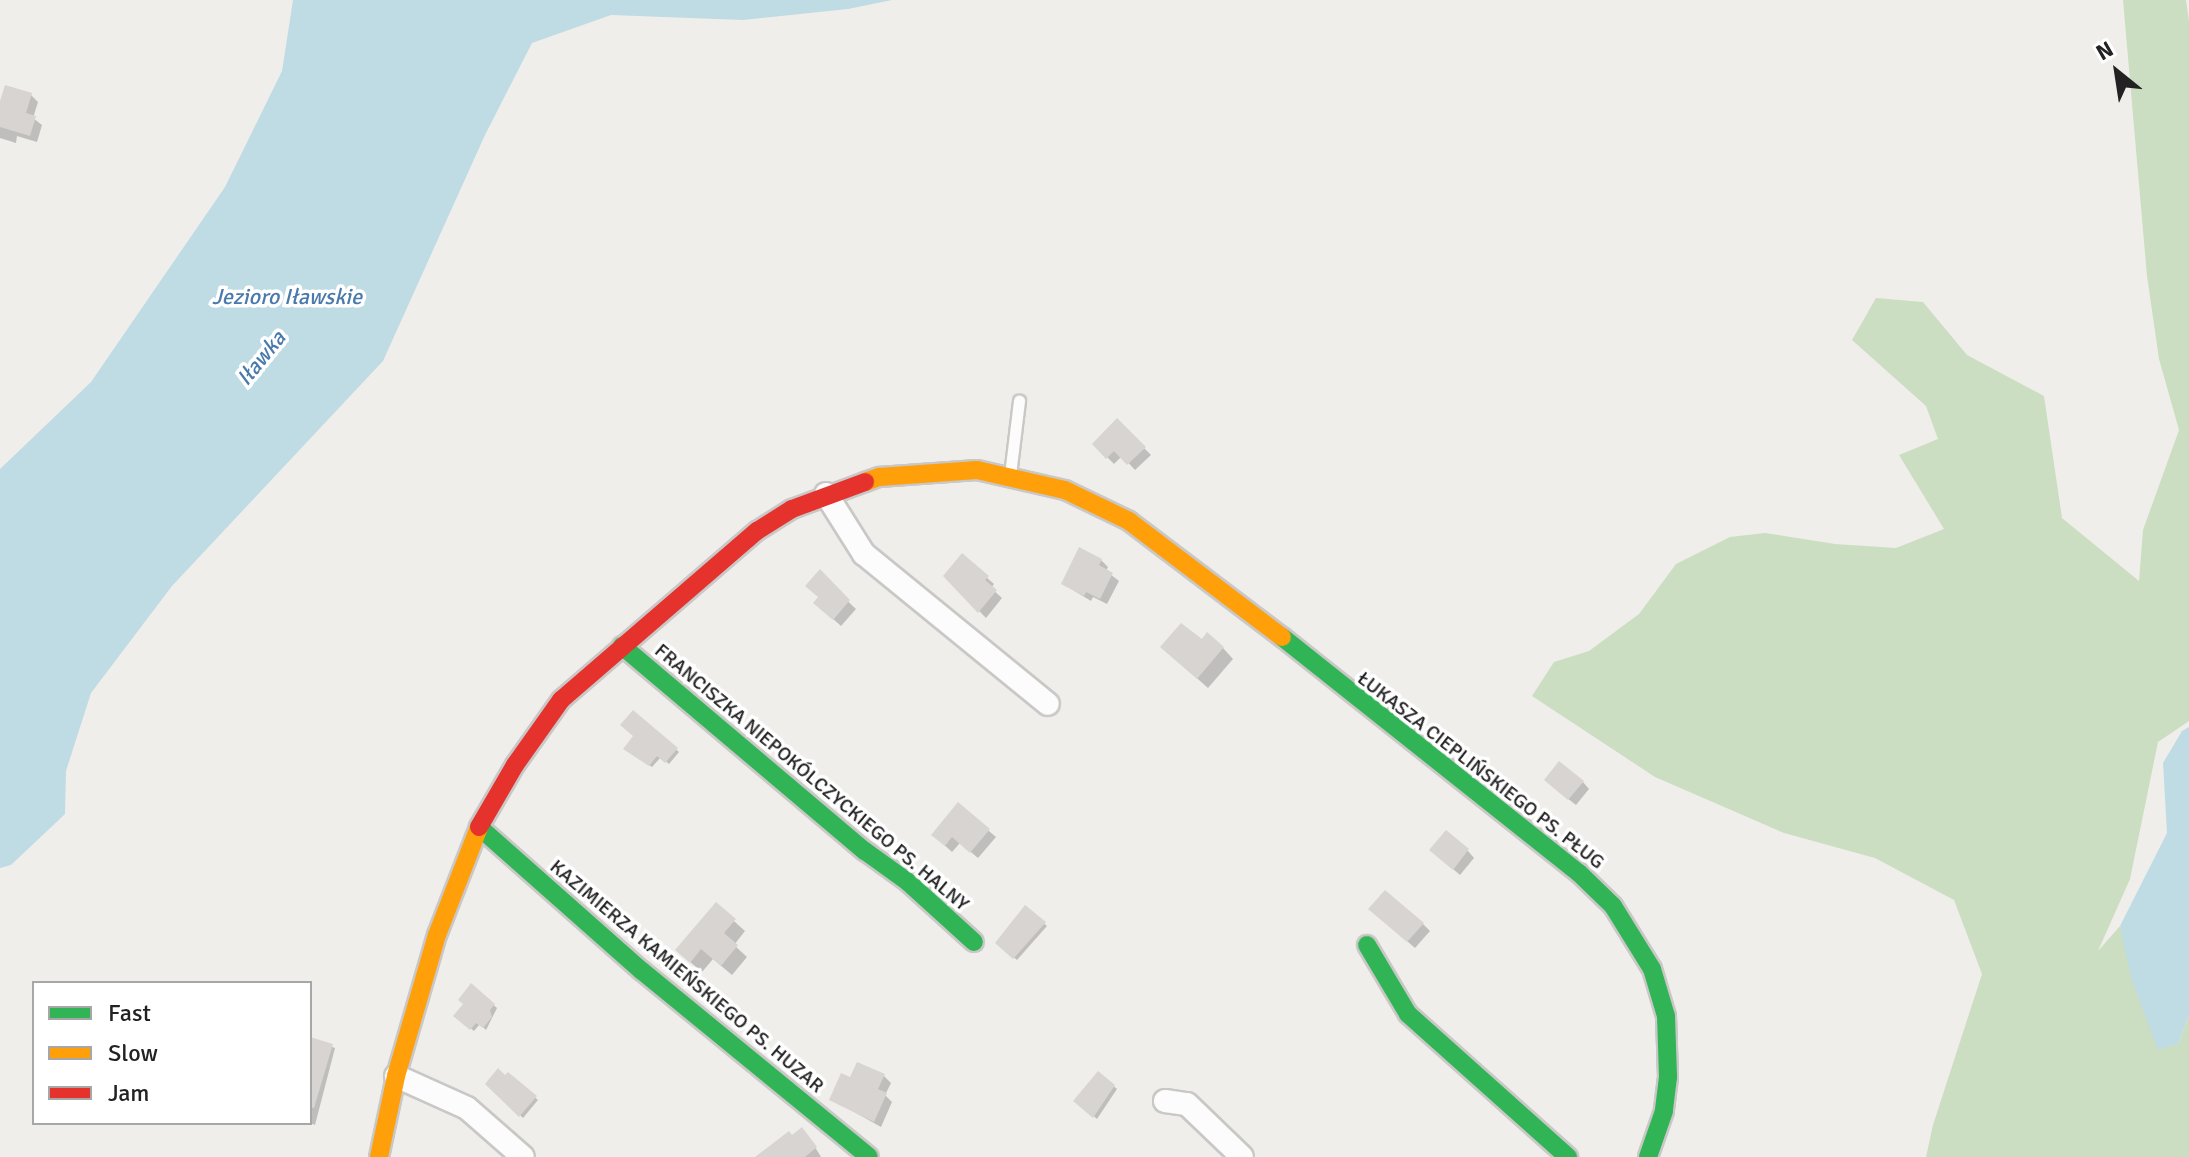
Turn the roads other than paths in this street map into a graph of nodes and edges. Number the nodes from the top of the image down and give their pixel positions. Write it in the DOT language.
graph roads {
  1 [pos="1019,401"];
  2 [pos="1010,475"];
  3 [pos="826,494"];
  4 [pos="622,646"];
  5 [pos="1048,704"];
  6 [pos="479,827"];
  7 [pos="974,942"];
  8 [pos="1367,945"];
  9 [pos="396,1076"];
  10 [pos="1165,1101"];
  11 [pos="379,1157"];
  12 [pos="523,1157"];
  13 [pos="869,1157"];
  14 [pos="1242,1157"];
  15 [pos="1568,1157"];
  16 [pos="1648,1157"];
  1 -- 2 [label="lane"];
  2 -- 3 [label="street, ŁUKASZA CIEPLIŃSKIEGO PS. PŁUG"];
  2 -- 16 [label="street, ŁUKASZA CIEPLIŃSKIEGO PS. PŁUG"];
  3 -- 4 [label="street, ŁUKASZA CIEPLIŃSKIEGO PS. PŁUG"];
  3 -- 5 [label="street"];
  4 -- 6 [label="street, ŁUKASZA CIEPLIŃSKIEGO PS. PŁUG"];
  4 -- 7 [label="street, FRANCISZKA NIEPOKÓLCZYCKIEGO PS. HALNY"];
  6 -- 9 [label="street, ŁUKASZA CIEPLIŃSKIEGO PS. PŁUG"];
  6 -- 13 [label="street, KAZIMIERZA KAMIEŃSKIEGO PS. HUZAR"];
  8 -- 15 [label="street"];
  9 -- 11 [label="street, ŁUKASZA CIEPLIŃSKIEGO PS. PŁUG"];
  9 -- 12 [label="street"];
  10 -- 14 [label="street"];
}
